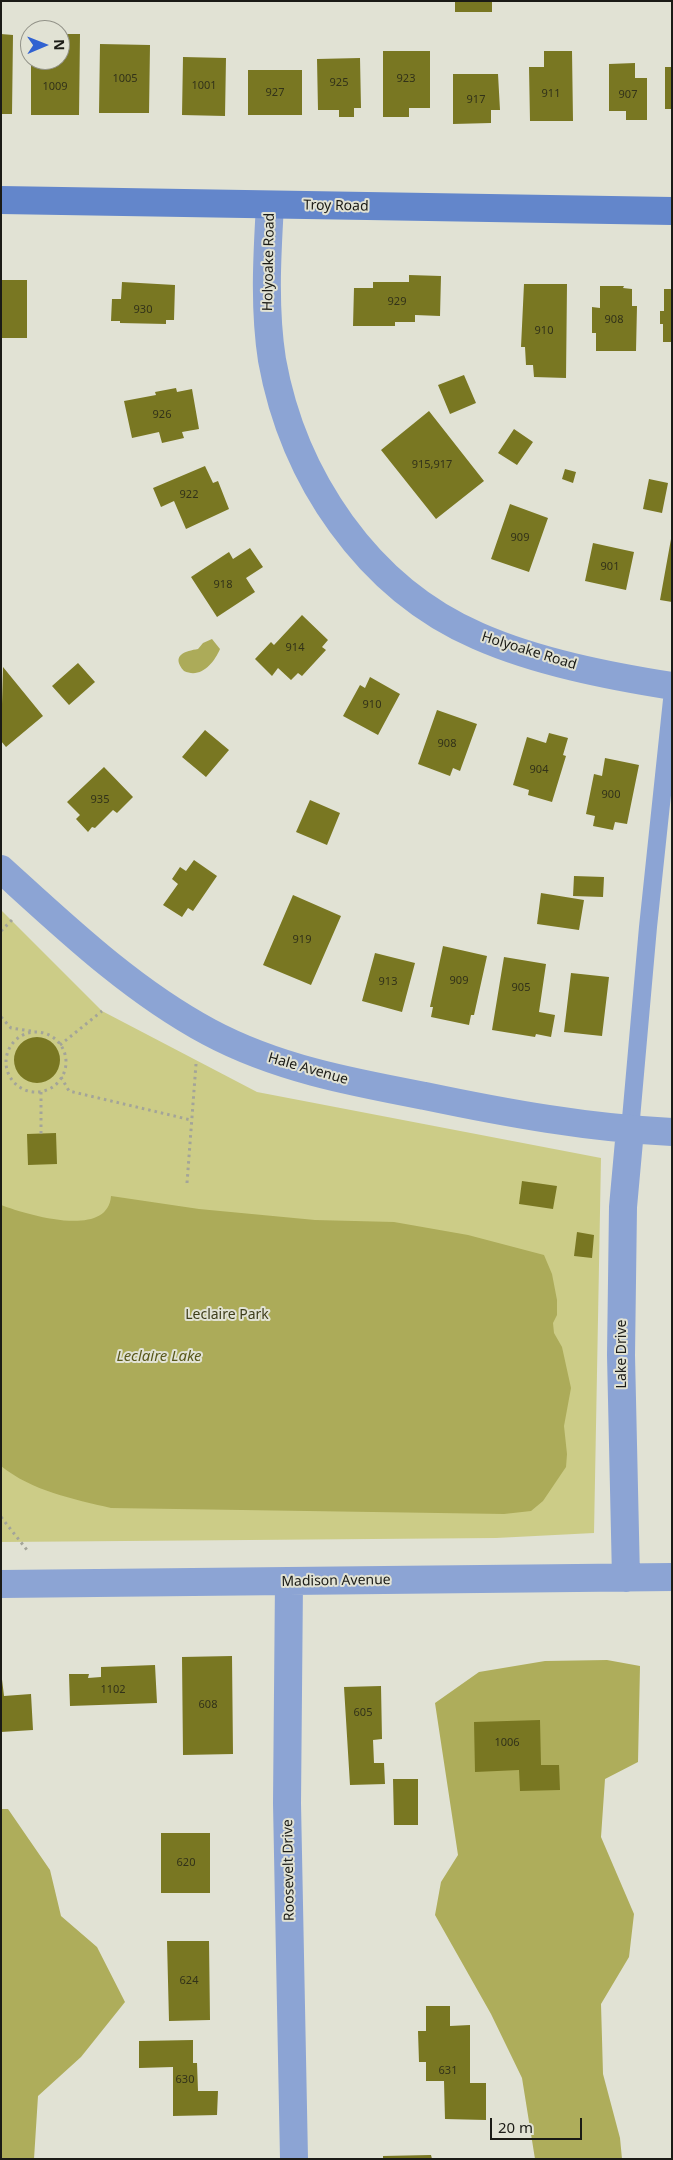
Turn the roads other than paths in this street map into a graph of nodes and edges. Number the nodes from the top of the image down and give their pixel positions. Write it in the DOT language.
graph roads {
  1 [pos="1,200"];
  2 [pos="270,205"];
  3 [pos="672,211"];
  4 [pos="672,686"];
  5 [pos="672,700"];
  6 [pos="1,869"];
  7 [pos="630,1130"];
  8 [pos="672,1132"];
  9 [pos="672,1577"];
  10 [pos="626,1578"];
  11 [pos="289,1581"];
  12 [pos="1,1584"];
  13 [pos="294,2159"];
  1 -- 2 [label="main road, Troy Road"];
  2 -- 3 [label="main road, Troy Road"];
  2 -- 4 [label="street, Holyoake Road"];
  5 -- 7 [label="lane"];
  6 -- 7 [label="street, Hale Avenue"];
  7 -- 8 [label="street, Hale Avenue"];
  7 -- 10 [label="street, Lake Drive"];
  9 -- 10 [label="street, Madison Avenue"];
  10 -- 11 [label="street, Madison Avenue"];
  11 -- 12 [label="street, Madison Avenue"];
  11 -- 13 [label="street, Roosevelt Drive"];
}
